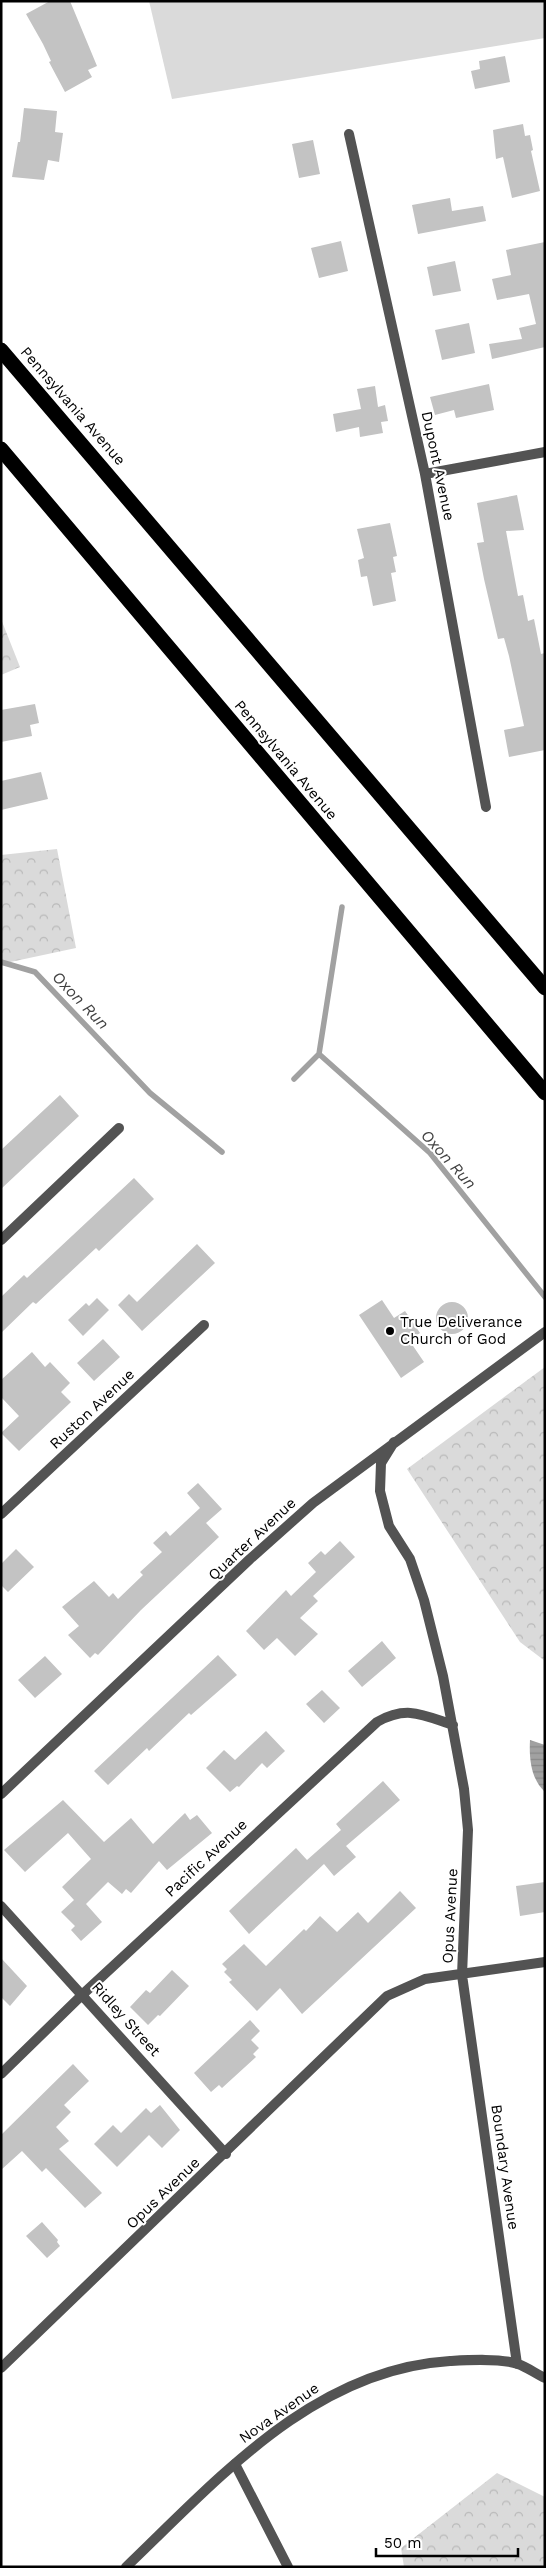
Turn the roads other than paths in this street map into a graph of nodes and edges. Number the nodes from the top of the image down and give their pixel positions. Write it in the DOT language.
graph roads {
  1 [pos="349,134"];
  2 [pos="1,350"];
  3 [pos="1,449"];
  4 [pos="545,452"];
  5 [pos="425,474"];
  6 [pos="486,807"];
  7 [pos="545,988"];
  8 [pos="545,1093"];
  9 [pos="119,1128"];
  10 [pos="1,1240"];
  11 [pos="204,1325"];
  12 [pos="545,1332"];
  13 [pos="394,1442"];
  14 [pos="1,1514"];
  15 [pos="453,1725"];
  16 [pos="1,1794"];
  17 [pos="1,1906"];
  18 [pos="545,1962"];
  19 [pos="462,1975"];
  20 [pos="83,1994"];
  21 [pos="1,2074"];
  22 [pos="226,2154"];
  23 [pos="517,2364"];
  24 [pos="1,2368"];
  25 [pos="545,2378"];
  26 [pos="235,2464"];
  27 [pos="126,2567"];
  28 [pos="288,2567"];
  1 -- 5 [label="street, Dupont Avenue"];
  2 -- 7 [label="highway, Pennsylvania Avenue"];
  3 -- 8 [label="highway, Pennsylvania Avenue"];
  4 -- 5 [label="street"];
  5 -- 6 [label="street, Dupont Avenue"];
  9 -- 10 [label="street"];
  11 -- 14 [label="street, Ruston Avenue"];
  12 -- 13 [label="street, Quarter Avenue"];
  13 -- 15 [label="street, Opus Avenue"];
  13 -- 16 [label="street, Quarter Avenue"];
  15 -- 19 [label="street, Opus Avenue"];
  15 -- 20 [label="street, Pacific Avenue"];
  17 -- 20 [label="street, Ridley Street"];
  18 -- 19 [label="street"];
  19 -- 22 [label="street, Opus Avenue"];
  19 -- 23 [label="street, Boundary Avenue"];
  20 -- 21 [label="street, Pacific Avenue"];
  20 -- 22 [label="street, Ridley Street"];
  22 -- 24 [label="street, Opus Avenue"];
  23 -- 25 [label="street, Nova Avenue"];
  23 -- 26 [label="street, Nova Avenue"];
  26 -- 27 [label="street, Nova Avenue"];
  26 -- 28 [label="street"];
}
